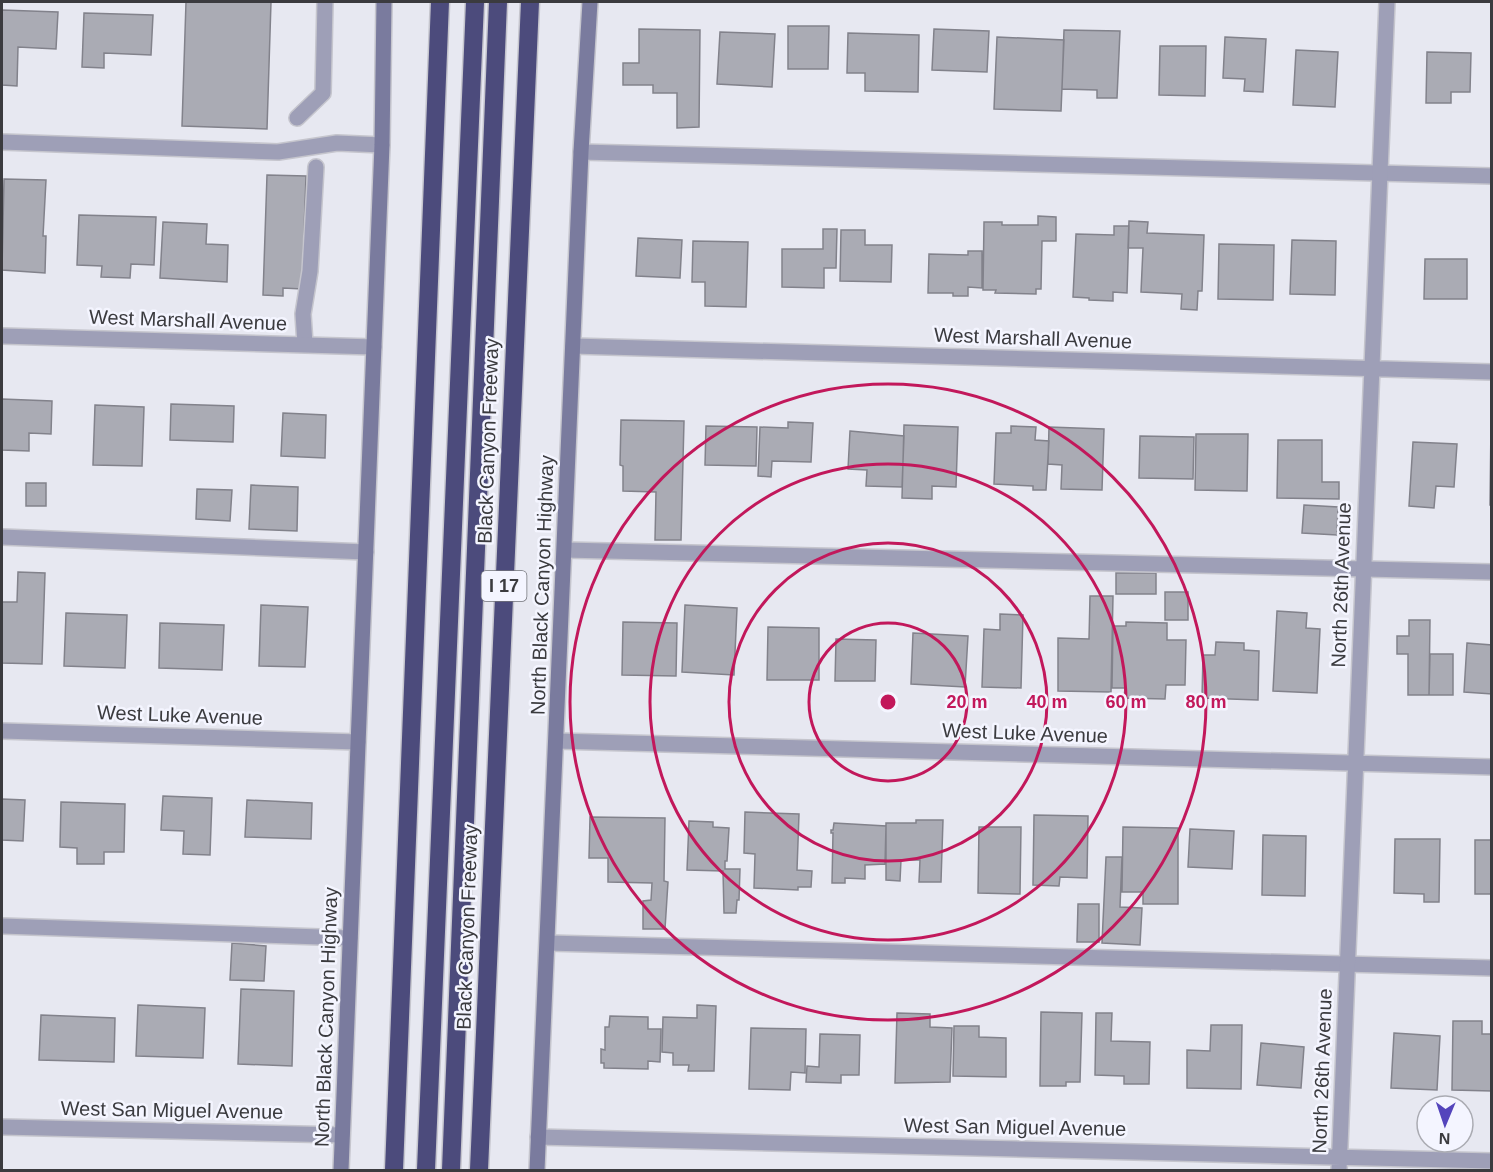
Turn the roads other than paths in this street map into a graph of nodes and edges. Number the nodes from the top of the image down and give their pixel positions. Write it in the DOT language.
graph roads {
  1 [pos="325,2"];
  2 [pos="384,2"];
  3 [pos="440,2"];
  4 [pos="475,2"];
  5 [pos="498,2"];
  6 [pos="530,2"];
  7 [pos="590,2"];
  8 [pos="1387,2"];
  9 [pos="297,118"];
  10 [pos="2,142"];
  11 [pos="382,145"];
  12 [pos="581,152"];
  13 [pos="316,167"];
  14 [pos="1380,173"];
  15 [pos="1491,176"];
  16 [pos="2,336"];
  17 [pos="305,344"];
  18 [pos="573,346"];
  19 [pos="374,347"];
  20 [pos="1372,368"];
  21 [pos="1491,372"];
  22 [pos="2,537"];
  23 [pos="565,550"];
  24 [pos="366,552"];
  25 [pos="1363,569"];
  26 [pos="1491,572"];
  27 [pos="2,731"];
  28 [pos="557,741"];
  29 [pos="358,742"];
  30 [pos="1356,763"];
  31 [pos="1491,767"];
  32 [pos="2,926"];
  33 [pos="350,938"];
  34 [pos="548,943"];
  35 [pos="1347,964"];
  36 [pos="1491,968"];
  37 [pos="2,1127"];
  38 [pos="342,1135"];
  39 [pos="538,1137"];
  40 [pos="1491,1161"];
  41 [pos="1339,1163"];
  42 [pos="341,1170"];
  43 [pos="394,1170"];
  44 [pos="426,1170"];
  45 [pos="451,1170"];
  46 [pos="479,1170"];
  47 [pos="537,1170"];
  1 -- 9 [label="street"];
  2 -- 11 [label="main road, North Black Canyon Highway"];
  3 -- 43 [label="highway"];
  4 -- 44 [label="highway"];
  5 -- 45 [label="highway"];
  6 -- 46 [label="highway, Black Canyon Freeway / I 17"];
  7 -- 12 [label="main road, North Black Canyon Highway"];
  8 -- 14 [label="street, North 26th Avenue"];
  10 -- 11 [label="street"];
  11 -- 19 [label="main road, North Black Canyon Highway"];
  12 -- 14 [label="street"];
  12 -- 18 [label="main road, North Black Canyon Highway"];
  13 -- 17 [label="street"];
  14 -- 15 [label="street"];
  14 -- 20 [label="street, North 26th Avenue"];
  16 -- 17 [label="street, West Marshall Avenue"];
  17 -- 19 [label="street, West Marshall Avenue"];
  18 -- 20 [label="street, West Marshall Avenue"];
  18 -- 23 [label="main road, North Black Canyon Highway"];
  19 -- 24 [label="main road, North Black Canyon Highway"];
  20 -- 21 [label="street, West Marshall Avenue"];
  20 -- 25 [label="street, North 26th Avenue"];
  22 -- 24 [label="street"];
  23 -- 25 [label="street"];
  23 -- 28 [label="main road, North Black Canyon Highway"];
  24 -- 29 [label="main road, North Black Canyon Highway"];
  25 -- 26 [label="street"];
  25 -- 30 [label="street, North 26th Avenue"];
  27 -- 29 [label="street, West Luke Avenue"];
  28 -- 30 [label="street, West Luke Avenue"];
  28 -- 34 [label="main road, North Black Canyon Highway"];
  29 -- 33 [label="main road, North Black Canyon Highway"];
  30 -- 31 [label="street, West Luke Avenue"];
  30 -- 35 [label="street, North 26th Avenue"];
  32 -- 33 [label="street"];
  33 -- 38 [label="main road, North Black Canyon Highway"];
  34 -- 35 [label="street"];
  34 -- 39 [label="main road, North Black Canyon Highway"];
  35 -- 36 [label="street"];
  35 -- 41 [label="street, North 26th Avenue"];
  37 -- 38 [label="street, West San Miguel Avenue"];
  38 -- 42 [label="main road, North Black Canyon Highway"];
  39 -- 41 [label="street, West San Miguel Avenue"];
  39 -- 47 [label="main road, North Black Canyon Highway"];
  40 -- 41 [label="street, West San Miguel Avenue"];
}
